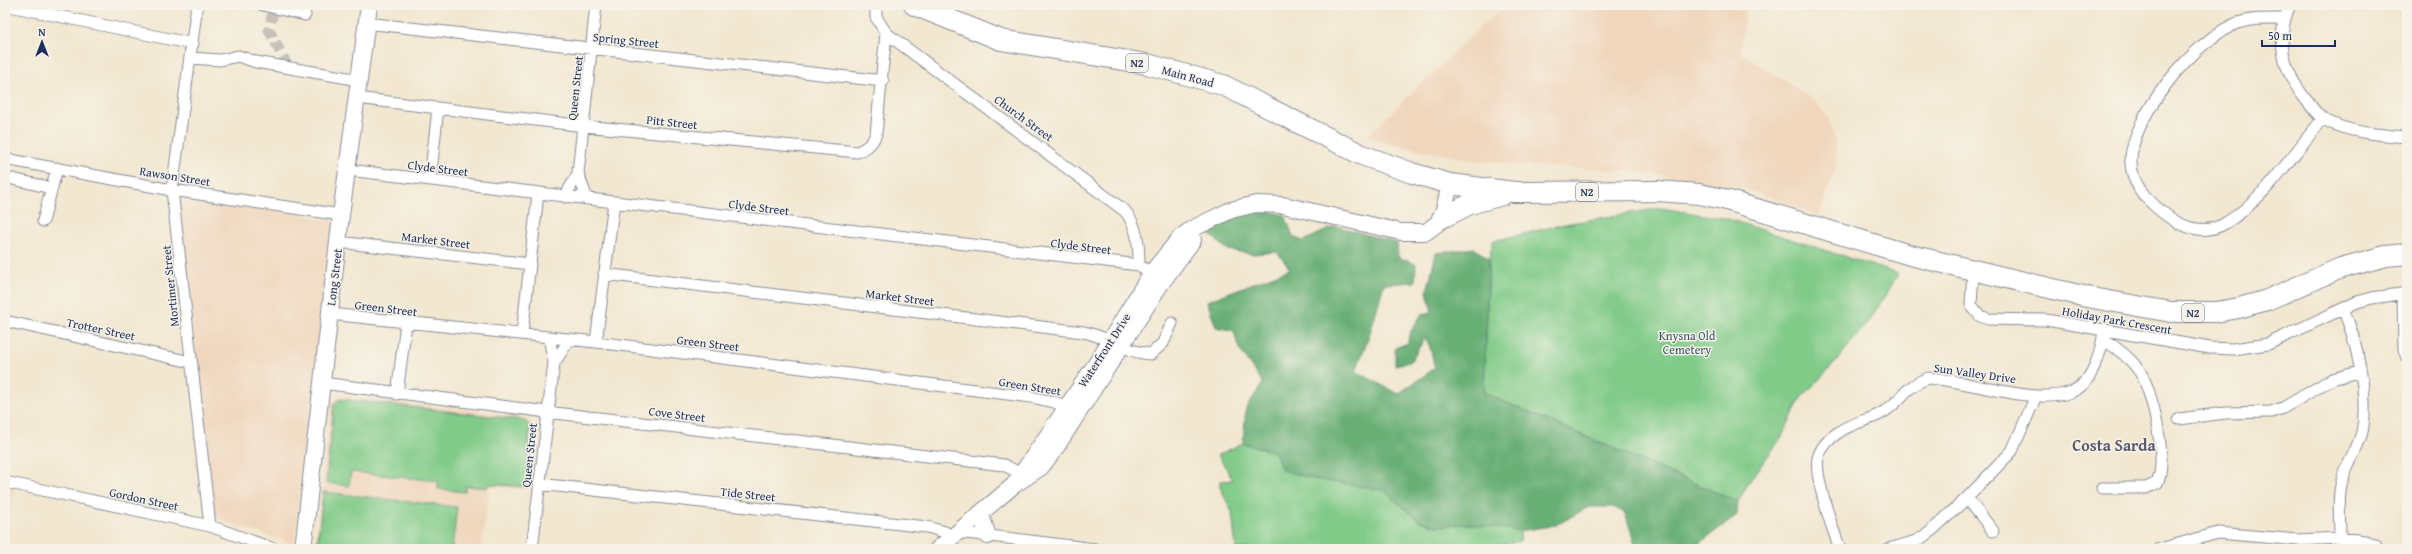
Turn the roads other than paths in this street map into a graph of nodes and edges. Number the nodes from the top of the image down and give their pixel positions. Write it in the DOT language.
graph roads {
  1 [pos="5,5"];
  2 [pos="198,5"];
  3 [pos="369,5"];
  4 [pos="596,5"];
  5 [pos="876,5"];
  6 [pos="914,5"];
  7 [pos="2290,5"];
  8 [pos="270,8"];
  9 [pos="305,15"];
  10 [pos="2283,19"];
  11 [pos="366,23"];
  12 [pos="886,33"];
  13 [pos="193,44"];
  14 [pos="592,50"];
  15 [pos="191,58"];
  16 [pos="359,80"];
  17 [pos="883,81"];
  18 [pos="357,98"];
  19 [pos="438,108"];
  20 [pos="2323,119"];
  21 [pos="584,126"];
  22 [pos="2407,137"];
  23 [pos="5,159"];
  24 [pos="57,168"];
  25 [pos="348,170"];
  26 [pos="578,173"];
  27 [pos="13,179"];
  28 [pos="430,180"];
  29 [pos="1450,184"];
  30 [pos="51,188"];
  31 [pos="172,190"];
  32 [pos="1514,192"];
  33 [pos="538,194"];
  34 [pos="565,197"];
  35 [pos="587,199"];
  36 [pos="614,202"];
  37 [pos="341,216"];
  38 [pos="1442,218"];
  39 [pos="43,221"];
  40 [pos="338,242"];
  41 [pos="2407,254"];
  42 [pos="530,264"];
  43 [pos="1974,271"];
  44 [pos="1151,273"];
  45 [pos="604,274"];
  46 [pos="2405,294"];
  47 [pos="2343,309"];
  48 [pos="330,314"];
  49 [pos="5,321"];
  50 [pos="406,323"];
  51 [pos="1172,323"];
  52 [pos="522,334"];
  53 [pos="2104,334"];
  54 [pos="549,337"];
  55 [pos="570,339"];
  56 [pos="596,342"];
  57 [pos="1116,342"];
  58 [pos="2407,358"];
  59 [pos="191,362"];
  60 [pos="554,364"];
  61 [pos="2359,372"];
  62 [pos="322,383"];
  63 [pos="397,394"];
  64 [pos="2036,396"];
  65 [pos="1074,410"];
  66 [pos="547,412"];
  67 [pos="2179,419"];
  68 [pos="1021,478"];
  69 [pos="5,482"];
  70 [pos="539,484"];
  71 [pos="2102,488"];
  72 [pos="1967,498"];
  73 [pos="981,515"];
  74 [pos="210,526"];
  75 [pos="1993,531"];
  76 [pos="955,535"];
  77 [pos="988,536"];
  78 [pos="2340,538"];
  79 [pos="2376,546"];
  80 [pos="274,549"];
  81 [pos="303,549"];
  82 [pos="532,549"];
  83 [pos="938,549"];
  84 [pos="1095,549"];
  85 [pos="1840,549"];
  86 [pos="1889,549"];
  87 [pos="2160,549"];
  1 -- 13 [label="street"];
  2 -- 13 [label="street, Mortimer Street"];
  3 -- 11 [label="street, Long Street"];
  4 -- 14 [label="street, Queen Street"];
  5 -- 12 [label="street, Church Street"];
  6 -- 29 [label="highway, Main Road / N2"];
  7 -- 10 [label="street"];
  8 -- 9 [label="street"];
  10 -- 20 [label="street"];
  10 -- 20 [label="street"];
  11 -- 14 [label="street, Spring Street"];
  11 -- 16 [label="street, Long Street"];
  12 -- 17 [label="street, Pitt Street"];
  12 -- 44 [label="street, Church Street"];
  13 -- 15 [label="street, Mortimer Street"];
  14 -- 17 [label="street, Spring Street"];
  14 -- 21 [label="street, Queen Street"];
  15 -- 16 [label="street"];
  15 -- 31 [label="street, Mortimer Street"];
  16 -- 18 [label="street, Long Street"];
  17 -- 21 [label="street, Pitt Street"];
  18 -- 19 [label="street, Pitt Street"];
  18 -- 25 [label="street, Long Street"];
  19 -- 21 [label="street, Pitt Street"];
  19 -- 28 [label="street"];
  20 -- 22 [label="street"];
  21 -- 26 [label="street, Queen Street"];
  23 -- 24 [label="street, Rawson Street"];
  24 -- 30 [label="street"];
  24 -- 31 [label="street, Rawson Street"];
  25 -- 28 [label="street, Clyde Street"];
  25 -- 37 [label="street, Long Street"];
  26 -- 34 [label="street, Queen Street"];
  26 -- 35 [label="street, Queen Street"];
  27 -- 30 [label="street"];
  28 -- 33 [label="street, Clyde Street"];
  29 -- 32 [label="highway, N2"];
  29 -- 38 [label="street"];
  30 -- 39 [label="street"];
  31 -- 37 [label="street, Rawson Street"];
  31 -- 59 [label="street, Mortimer Street"];
  32 -- 38 [label="highway"];
  32 -- 43 [label="highway, N2"];
  33 -- 34 [label="street, Clyde Street"];
  33 -- 42 [label="street"];
  34 -- 35 [label="street, Clyde Street"];
  35 -- 36 [label="street, Clyde Street"];
  36 -- 44 [label="street, Clyde Street"];
  36 -- 45 [label="street"];
  37 -- 40 [label="street, Long Street"];
  38 -- 44 [label="street, Waterfront Drive"];
  40 -- 42 [label="street, Market Street"];
  40 -- 48 [label="street, Long Street"];
  41 -- 43 [label="highway, N2"];
  42 -- 52 [label="street"];
  43 -- 53 [label="street, Holiday Park Crescent"];
  44 -- 57 [label="street, Waterfront Drive"];
  45 -- 56 [label="street"];
  45 -- 57 [label="street, Market Street"];
  46 -- 47 [label="street, Holiday Park Crescent"];
  46 -- 58 [label="street"];
  47 -- 53 [label="street, Holiday Park Crescent"];
  47 -- 61 [label="street"];
  48 -- 50 [label="street, Green Street"];
  48 -- 62 [label="street, Long Street"];
  49 -- 59 [label="street, Trotter Street"];
  50 -- 52 [label="street, Green Street"];
  50 -- 63 [label="street"];
  51 -- 57 [label="street, Market Street"];
  52 -- 54 [label="street, Green Street"];
  53 -- 64 [label="street, Sun Valley Drive"];
  53 -- 71 [label="street"];
  54 -- 55 [label="street, Green Street"];
  54 -- 60 [label="street, Queen Street"];
  55 -- 56 [label="street, Green Street"];
  55 -- 60 [label="street, Queen Street"];
  56 -- 65 [label="street, Green Street"];
  57 -- 65 [label="street, Waterfront Drive"];
  59 -- 74 [label="street, Mortimer Street"];
  60 -- 66 [label="street, Queen Street"];
  61 -- 67 [label="street"];
  61 -- 78 [label="street"];
  62 -- 63 [label="street, Cove Street"];
  62 -- 81 [label="street, Long Street"];
  63 -- 66 [label="street, Cove Street"];
  64 -- 72 [label="street"];
  64 -- 85 [label="street, Sun Valley Drive"];
  65 -- 68 [label="street, Waterfront Drive"];
  66 -- 68 [label="street, Cove Street"];
  66 -- 70 [label="street, Queen Street"];
  68 -- 73 [label="street, Waterfront Drive"];
  69 -- 74 [label="street, Gordon Street"];
  70 -- 76 [label="street, Tide Street"];
  70 -- 82 [label="street, Queen Street"];
  72 -- 75 [label="street"];
  72 -- 86 [label="street"];
  73 -- 76 [label="street, Waterfront Drive"];
  73 -- 77 [label="street"];
  74 -- 80 [label="street, Gordon Street"];
  76 -- 77 [label="street, Tide Street"];
  76 -- 83 [label="street, Waterfront Drive"];
  77 -- 84 [label="street, Tide Street"];
  78 -- 79 [label="street"];
  78 -- 87 [label="street"];
}
